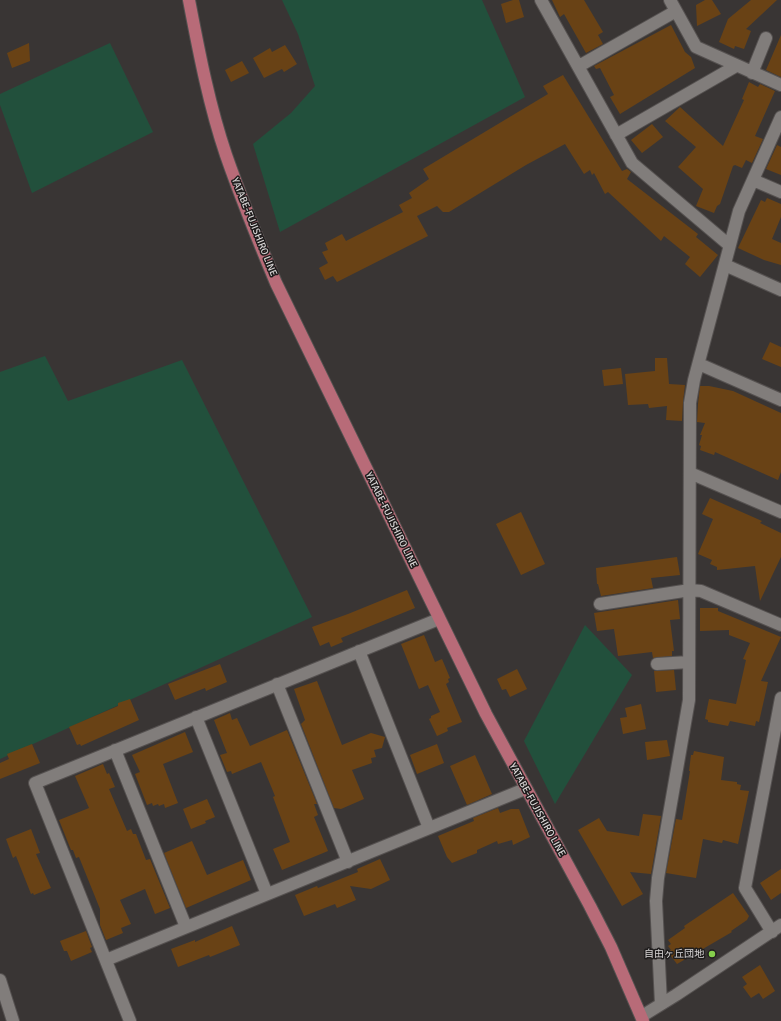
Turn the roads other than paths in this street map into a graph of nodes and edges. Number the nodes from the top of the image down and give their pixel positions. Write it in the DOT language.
graph roads {
  1 [pos="189,0"];
  2 [pos="541,0"];
  3 [pos="670,0"];
  4 [pos="676,11"];
  5 [pos="766,38"];
  6 [pos="579,66"];
  7 [pos="736,66"];
  8 [pos="752,73"];
  9 [pos="781,85"];
  10 [pos="781,117"];
  11 [pos="616,135"];
  12 [pos="753,180"];
  13 [pos="781,192"];
  14 [pos="729,245"];
  15 [pos="725,265"];
  16 [pos="781,290"];
  17 [pos="699,364"];
  18 [pos="781,400"];
  19 [pos="690,473"];
  20 [pos="781,512"];
  21 [pos="690,590"];
  22 [pos="600,604"];
  23 [pos="439,619"];
  24 [pos="781,626"];
  25 [pos="359,651"];
  26 [pos="689,662"];
  27 [pos="657,664"];
  28 [pos="277,684"];
  29 [pos="781,698"];
  30 [pos="196,717"];
  31 [pos="115,750"];
  32 [pos="525,789"];
  33 [pos="429,828"];
  34 [pos="348,862"];
  35 [pos="267,894"];
  36 [pos="186,927"];
  37 [pos="776,928"];
  38 [pos="106,960"];
  39 [pos="0,980"];
  40 [pos="661,1004"];
  41 [pos="642,1018"];
  42 [pos="14,1021"];
  43 [pos="130,1021"];
  1 -- 23 [label="main road, YATABE-FUJISHIRO LINE"];
  2 -- 6 [label="street"];
  3 -- 4 [label="street"];
  4 -- 6 [label="street"];
  4 -- 7 [label="street"];
  5 -- 8 [label="street"];
  6 -- 11 [label="street"];
  7 -- 8 [label="street"];
  7 -- 11 [label="street"];
  8 -- 9 [label="street"];
  10 -- 12 [label="street"];
  11 -- 14 [label="street"];
  12 -- 13 [label="street"];
  12 -- 14 [label="street"];
  14 -- 15 [label="street"];
  15 -- 16 [label="street"];
  15 -- 17 [label="street"];
  17 -- 18 [label="street"];
  17 -- 19 [label="street"];
  19 -- 20 [label="street"];
  19 -- 21 [label="street"];
  21 -- 22 [label="street"];
  21 -- 24 [label="street"];
  21 -- 26 [label="street"];
  23 -- 25 [label="street"];
  23 -- 32 [label="main road, YATABE-FUJISHIRO LINE"];
  25 -- 28 [label="street"];
  25 -- 33 [label="street"];
  26 -- 27 [label="street"];
  26 -- 40 [label="street"];
  28 -- 30 [label="street"];
  28 -- 34 [label="street"];
  29 -- 37 [label="street"];
  30 -- 31 [label="street"];
  30 -- 35 [label="street"];
  31 -- 36 [label="street"];
  31 -- 38 [label="street"];
  32 -- 33 [label="street"];
  32 -- 41 [label="main road, YATABE-FUJISHIRO LINE"];
  33 -- 34 [label="street"];
  34 -- 35 [label="street"];
  35 -- 36 [label="street"];
  36 -- 38 [label="street"];
  37 -- 40 [label="street"];
  38 -- 43 [label="street"];
  39 -- 42 [label="street"];
  40 -- 41 [label="street"];
}
